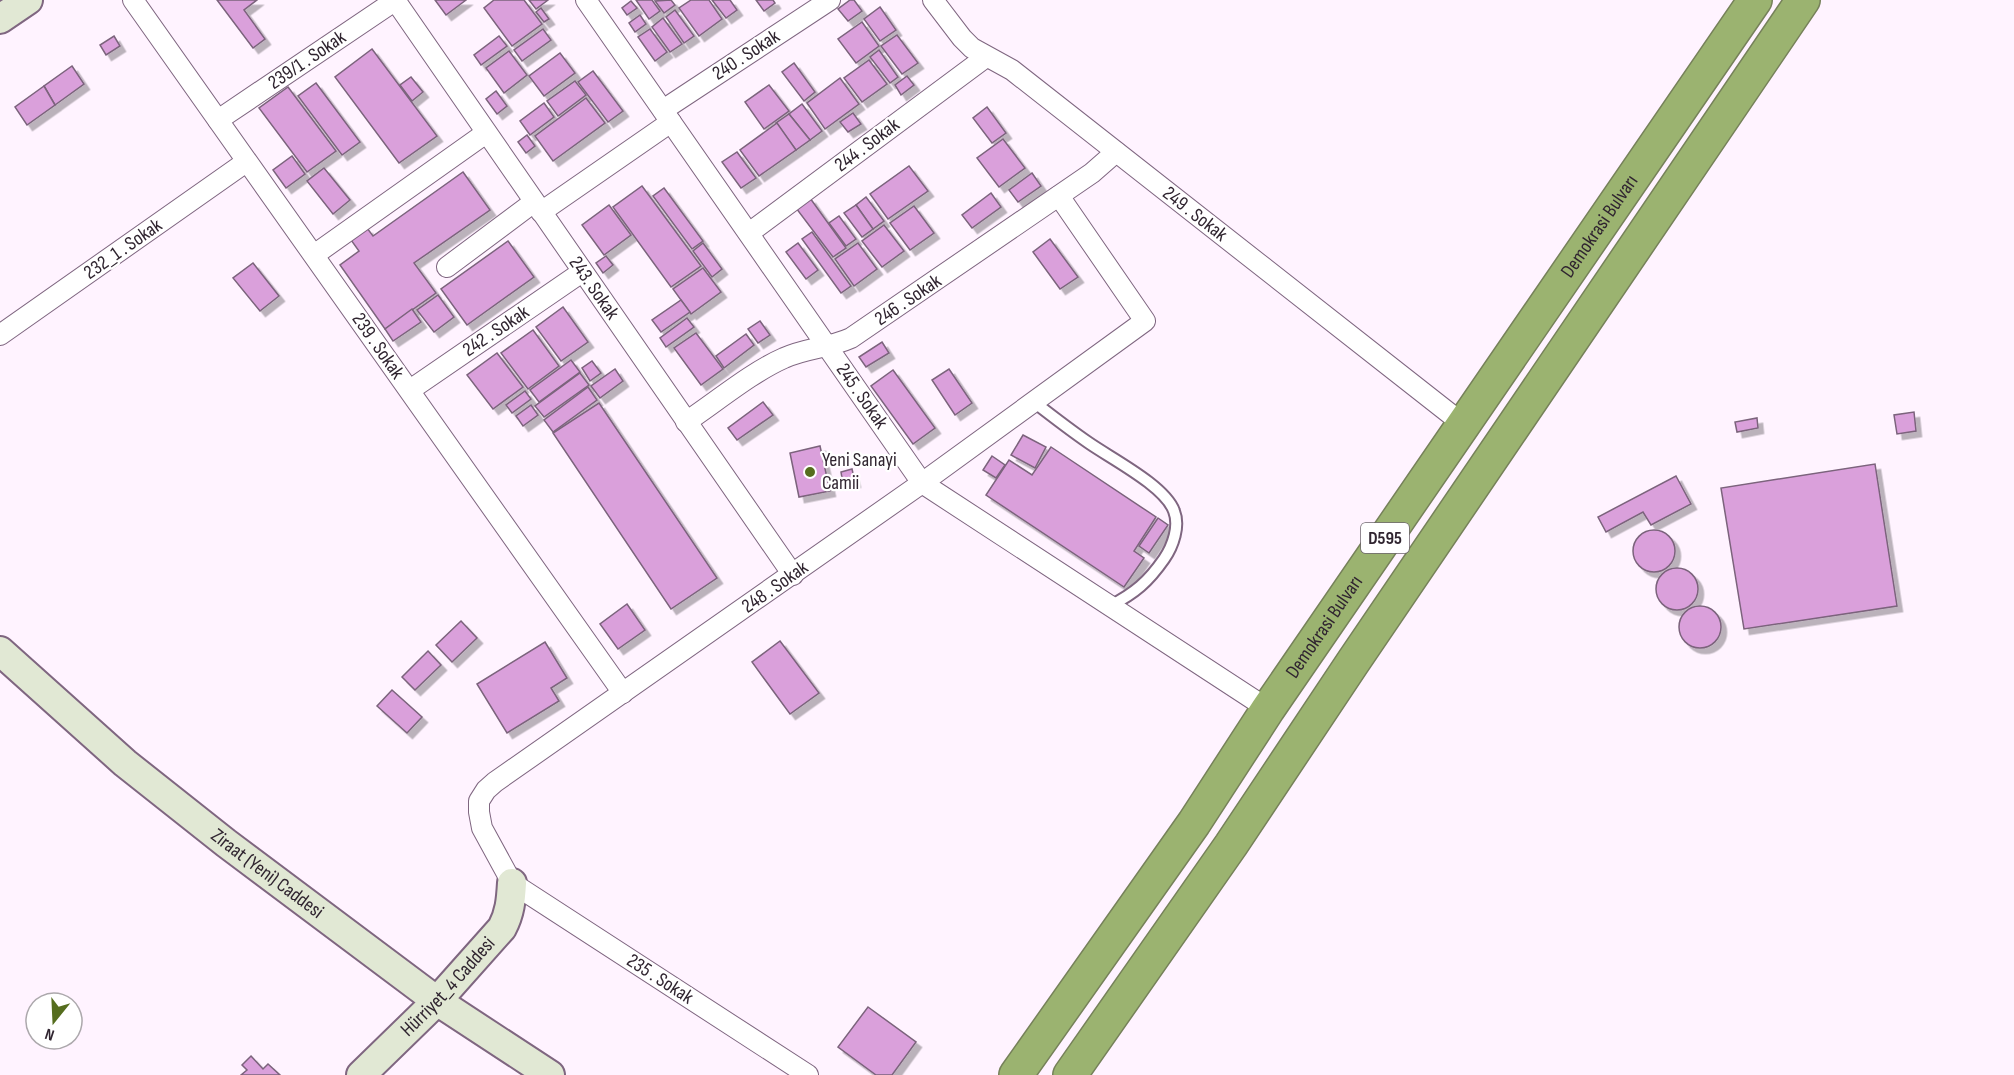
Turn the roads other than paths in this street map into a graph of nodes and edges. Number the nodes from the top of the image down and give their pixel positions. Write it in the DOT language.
graph roads {
  1 [pos="28,0"];
  2 [pos="133,0"];
  3 [pos="396,0"];
  4 [pos="586,0"];
  5 [pos="830,0"];
  6 [pos="933,0"];
  7 [pos="1755,0"];
  8 [pos="1803,0"];
  9 [pos="0,19"];
  10 [pos="986,57"];
  11 [pos="667,116"];
  12 [pos="218,120"];
  13 [pos="486,133"];
  14 [pos="1116,152"];
  15 [pos="246,162"];
  16 [pos="1059,196"];
  17 [pos="538,207"];
  18 [pos="748,233"];
  19 [pos="314,255"];
  20 [pos="447,267"];
  21 [pos="582,272"];
  22 [pos="0,335"];
  23 [pos="828,347"];
  24 [pos="410,390"];
  25 [pos="1034,402"];
  26 [pos="686,422"];
  27 [pos="1463,424"];
  28 [pos="922,483"];
  29 [pos="793,575"];
  30 [pos="1110,606"];
  31 [pos="0,651"];
  32 [pos="623,693"];
  33 [pos="1268,709"];
  34 [pos="512,884"];
  35 [pos="437,1001"];
  36 [pos="361,1075"];
  37 [pos="550,1075"];
  38 [pos="807,1075"];
  39 [pos="1016,1075"];
  40 [pos="1070,1075"];
  1 -- 9 [label="street"];
  2 -- 12 [label="street, 239 . Sokak"];
  3 -- 12 [label="street, 239/1 . Sokak"];
  3 -- 13 [label="street, 243. Sokak"];
  4 -- 11 [label="street, 245 . Sokak"];
  5 -- 11 [label="street, 240 . Sokak"];
  6 -- 10 [label="street, 249 . Sokak"];
  7 -- 27 [label="highway, Demokrasi Bulvarı / D595"];
  8 -- 40 [label="highway, Demokrasi Bulvarı / D595"];
  10 -- 14 [label="street, 249 . Sokak"];
  10 -- 18 [label="street, 244 . Sokak"];
  11 -- 17 [label="street, 240 . Sokak"];
  11 -- 18 [label="street, 245 . Sokak"];
  12 -- 15 [label="street, 239 . Sokak"];
  13 -- 17 [label="street, 243. Sokak"];
  13 -- 19 [label="street"];
  14 -- 16 [label="street, 246 . Sokak"];
  14 -- 27 [label="street, 249 . Sokak"];
  15 -- 19 [label="street, 239 . Sokak"];
  15 -- 22 [label="street, 232_1 . Sokak"];
  16 -- 23 [label="street, 246 . Sokak"];
  16 -- 25 [label="street, 248 . Sokak"];
  17 -- 20 [label="street, 240 . Sokak"];
  17 -- 21 [label="street, 243. Sokak"];
  18 -- 23 [label="street, 245 . Sokak"];
  19 -- 24 [label="street, 239 . Sokak"];
  21 -- 24 [label="street, 242 . Sokak"];
  21 -- 26 [label="street, 243. Sokak"];
  23 -- 26 [label="street, 246 . Sokak"];
  23 -- 28 [label="street, 245 . Sokak"];
  24 -- 32 [label="street, 239 . Sokak"];
  25 -- 28 [label="street, 248 . Sokak"];
  25 -- 30 [label="lane"];
  26 -- 29 [label="street, 243. Sokak"];
  27 -- 33 [label="highway, Demokrasi Bulvarı / D595"];
  28 -- 29 [label="street, 248 . Sokak"];
  28 -- 30 [label="street, 245 . Sokak"];
  29 -- 32 [label="street, 248 . Sokak"];
  30 -- 33 [label="street, 245 . Sokak"];
  31 -- 35 [label="street, Ziraat (Yeni) Caddesi"];
  32 -- 34 [label="street, 248 . Sokak"];
  33 -- 39 [label="highway, Demokrasi Bulvarı / D595"];
  34 -- 35 [label="street, Hürriyet_4 Caddesi"];
  34 -- 38 [label="street, 235 . Sokak"];
  35 -- 36 [label="street, Hürriyet_4 Caddesi"];
  35 -- 37 [label="street, Ziraat (Yeni) Caddesi"];
}
